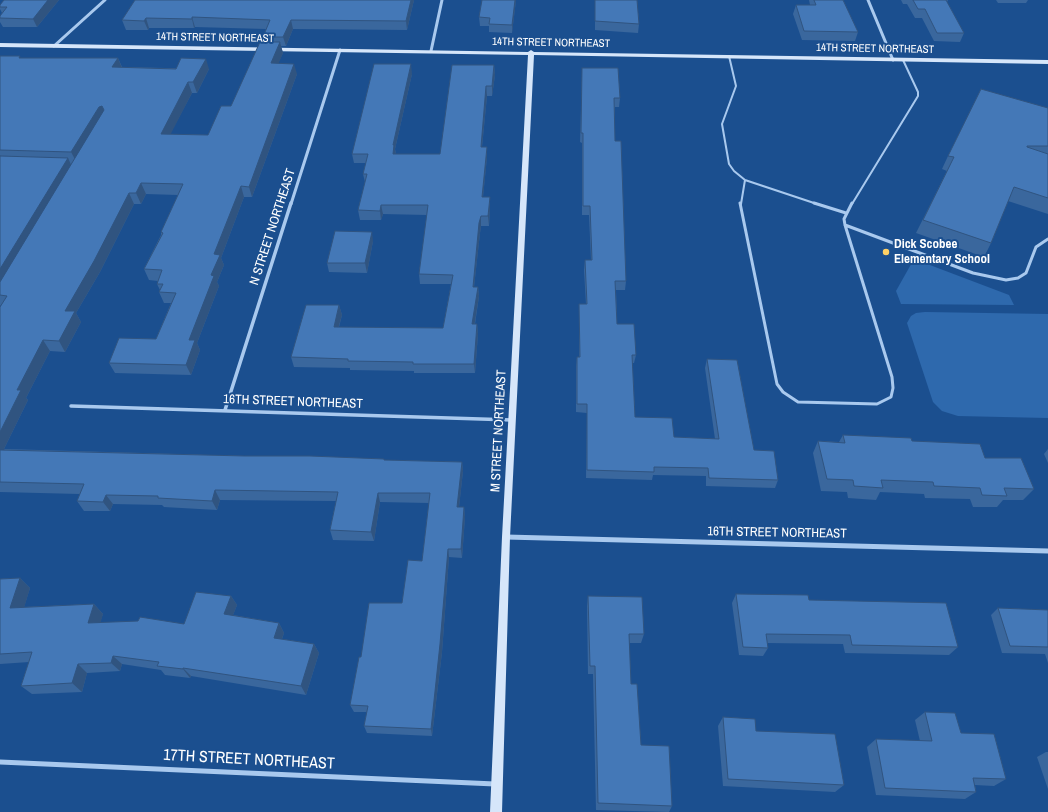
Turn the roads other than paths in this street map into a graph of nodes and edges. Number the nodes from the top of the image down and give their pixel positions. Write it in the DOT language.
graph roads {
  1 [pos="105,0"];
  2 [pos="442,0"];
  3 [pos="868,0"];
  4 [pos="0,45"];
  5 [pos="54,46"];
  6 [pos="340,50"];
  7 [pos="431,51"];
  8 [pos="531,52"];
  9 [pos="729,56"];
  10 [pos="893,60"];
  11 [pos="903,60"];
  12 [pos="1048,62"];
  13 [pos="745,180"];
  14 [pos="846,213"];
  15 [pos="845,226"];
  16 [pos="1048,239"];
  17 [pos="71,406"];
  18 [pos="225,410"];
  19 [pos="513,420"];
  20 [pos="506,537"];
  21 [pos="1048,551"];
  22 [pos="0,762"];
  23 [pos="497,784"];
  24 [pos="496,812"];
  1 -- 5 [label="street"];
  2 -- 7 [label="street"];
  3 -- 10 [label="street"];
  4 -- 5 [label="street, 14TH STREET NORTHEAST"];
  5 -- 6 [label="street, 14TH STREET NORTHEAST"];
  6 -- 7 [label="street, 14TH STREET NORTHEAST"];
  6 -- 18 [label="street, N STREET NORTHEAST"];
  7 -- 8 [label="street, 14TH STREET NORTHEAST"];
  8 -- 9 [label="street, 14TH STREET NORTHEAST"];
  8 -- 19 [label="street, M STREET NORTHEAST"];
  9 -- 10 [label="street, 14TH STREET NORTHEAST"];
  9 -- 13 [label="lane"];
  10 -- 11 [label="street, 14TH STREET NORTHEAST"];
  11 -- 12 [label="street, 14TH STREET NORTHEAST"];
  11 -- 14 [label="lane"];
  13 -- 14 [label="lane"];
  13 -- 15 [label="lane"];
  14 -- 15 [label="lane"];
  15 -- 16 [label="lane"];
  17 -- 18 [label="street, 16TH STREET NORTHEAST"];
  18 -- 19 [label="street, 16TH STREET NORTHEAST"];
  19 -- 20 [label="street, M STREET NORTHEAST"];
  20 -- 21 [label="street, 16TH STREET NORTHEAST"];
  20 -- 23 [label="street, M STREET NORTHEAST"];
  22 -- 23 [label="street, 17TH STREET NORTHEAST"];
  23 -- 24 [label="street, M STREET NORTHEAST"];
}
